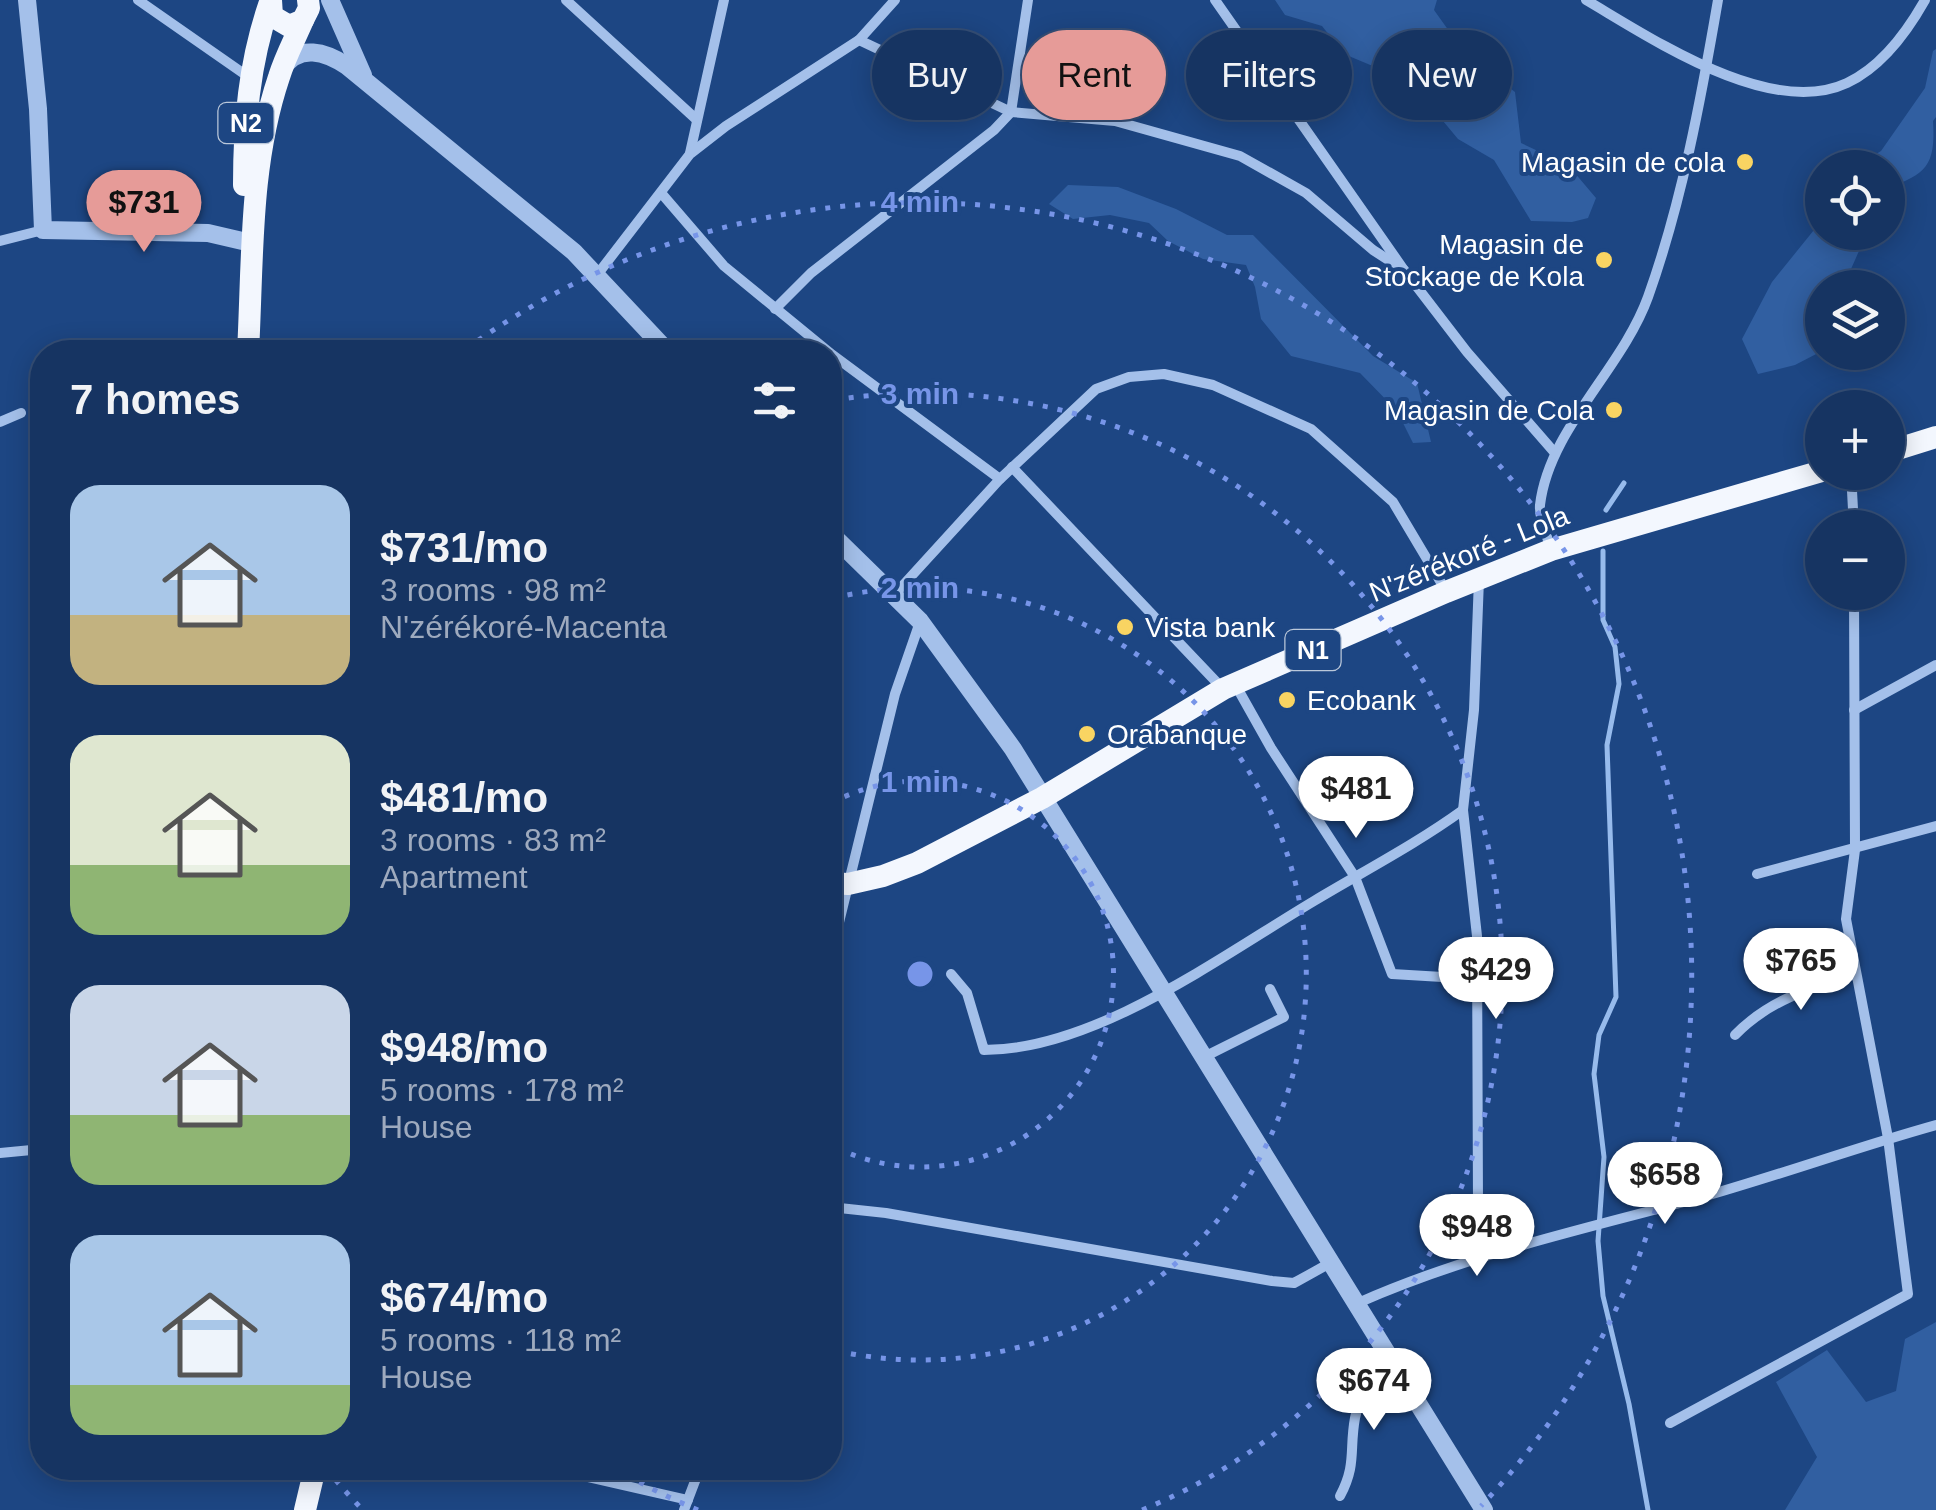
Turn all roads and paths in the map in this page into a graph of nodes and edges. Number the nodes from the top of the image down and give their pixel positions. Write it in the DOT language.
graph roads {
  1 [pos="26,0"];
  2 [pos="138,0"];
  3 [pos="566,0"];
  4 [pos="724,0"];
  5 [pos="895,0"];
  6 [pos="1028,0"];
  7 [pos="1215,0"];
  8 [pos="1586,0"];
  9 [pos="1718,0"];
  10 [pos="1924,0"];
  11 [pos="270,2"];
  12 [pos="312,6"];
  13 [pos="858,40"];
  14 [pos="1706,69"];
  15 [pos="280,74"];
  16 [pos="251,78"];
  17 [pos="366,80"];
  18 [pos="1011,112"];
  19 [pos="697,120"];
  20 [pos="690,154"];
  21 [pos="662,194"];
  22 [pos="43,230"];
  23 [pos="0,241"];
  24 [pos="251,243"];
  25 [pos="1404,270"];
  26 [pos="597,275"];
  27 [pos="776,309"];
  28 [pos="248,340"];
  29 [pos="657,340"];
  30 [pos="814,340"];
  31 [pos="842,362"];
  32 [pos="20,413"];
  33 [pos="0,422"];
  34 [pos="1936,437"];
  35 [pos="1905,447"];
  36 [pos="1554,454"];
  37 [pos="1012,467"];
  38 [pos="1805,476"];
  39 [pos="1000,479"];
  40 [pos="842,544"];
  41 [pos="1551,550"];
  42 [pos="1480,578"];
  43 [pos="1446,592"];
  44 [pos="894,594"];
  45 [pos="1854,610"];
  46 [pos="920,622"];
  47 [pos="1936,665"];
  48 [pos="1229,687"];
  49 [pos="1854,710"];
  50 [pos="1042,798"];
  51 [pos="1464,810"];
  52 [pos="1936,826"];
  53 [pos="1854,850"];
  54 [pos="842,873"];
  55 [pos="1757,874"];
  56 [pos="1355,877"];
  57 [pos="842,883"];
  58 [pos="951,974"];
  59 [pos="1856,974"];
  60 [pos="1476,978"];
  61 [pos="1270,990"];
  62 [pos="1160,991"];
  63 [pos="1735,1034"];
  64 [pos="1202,1058"];
  65 [pos="1936,1125"];
  66 [pos="1888,1138"];
  67 [pos="30,1150"];
  68 [pos="0,1152"];
  69 [pos="842,1208"];
  70 [pos="1483,1256"];
  71 [pos="1332,1262"];
  72 [pos="1358,1303"];
  73 [pos="1389,1354"];
  74 [pos="1670,1423"];
  75 [pos="313,1480"];
  76 [pos="593,1480"];
  77 [pos="695,1480"];
  78 [pos="1340,1496"];
  79 [pos="686,1505"];
  80 [pos="305,1510"];
  81 [pos="1484,1510"];
  1 -- 22 [label="street"];
  2 -- 16 [label="street"];
  3 -- 19 [label="street"];
  4 -- 19 [label="street"];
  5 -- 13 [label="street"];
  6 -- 18 [label="street"];
  7 -- 25 [label="street"];
  8 -- 14 [label="street"];
  9 -- 14 [label="street"];
  10 -- 14 [label="street"];
  11 -- 12 [label="highway"];
  11 -- 16 [label="highway, N2"];
  12 -- 15 [label="highway, N2"];
  12 -- 17 [label="street"];
  13 -- 18 [label="street"];
  13 -- 20 [label="street"];
  14 -- 36 [label="street"];
  15 -- 17 [label="street"];
  15 -- 24 [label="highway, N2"];
  16 -- 24 [label="highway, N2"];
  17 -- 26 [label="street"];
  18 -- 25 [label="street"];
  18 -- 27 [label="street"];
  19 -- 20 [label="street"];
  20 -- 21 [label="street"];
  21 -- 26 [label="street"];
  21 -- 27 [label="street"];
  22 -- 23 [label="street"];
  22 -- 24 [label="street"];
  24 -- 28 [label="highway, N2"];
  25 -- 36 [label="street"];
  26 -- 29 [label="street"];
  27 -- 30 [label="street"];
  31 -- 39 [label="street"];
  32 -- 33 [label="street"];
  34 -- 35 [label="highway"];
  36 -- 41 [label="street"];
  37 -- 39 [label="street"];
  37 -- 43 [label="street"];
  37 -- 48 [label="street"];
  38 -- 41 [label="highway, N'zérékoré - Lola / N1"];
  39 -- 44 [label="street"];
  40 -- 44 [label="street"];
  41 -- 42 [label="highway, N'zérékoré - Lola / N1"];
  42 -- 43 [label="highway, N'zérékoré - Lola / N1"];
  42 -- 51 [label="street"];
  43 -- 48 [label="highway, N'zérékoré - Lola / N1"];
  44 -- 46 [label="street"];
  45 -- 49 [label="street"];
  46 -- 50 [label="street"];
  46 -- 54 [label="street"];
  47 -- 49 [label="street"];
  48 -- 50 [label="highway, N'zérékoré - Lola / N1"];
  48 -- 56 [label="street"];
  49 -- 53 [label="street"];
  50 -- 57 [label="highway, N'zérékoré - Lola / N1"];
  50 -- 62 [label="street"];
  51 -- 56 [label="street"];
  51 -- 60 [label="street"];
  52 -- 53 [label="street"];
  53 -- 55 [label="street"];
  53 -- 59 [label="street"];
  56 -- 60 [label="street"];
  56 -- 62 [label="street"];
  58 -- 62 [label="street"];
  59 -- 63 [label="street"];
  59 -- 66 [label="street"];
  60 -- 70 [label="street"];
  61 -- 64 [label="street"];
  62 -- 64 [label="street"];
  64 -- 71 [label="street"];
  65 -- 66 [label="street"];
  66 -- 70 [label="street"];
  66 -- 74 [label="street"];
  67 -- 68 [label="street"];
  69 -- 71 [label="street"];
  70 -- 72 [label="street"];
  71 -- 72 [label="street"];
  72 -- 73 [label="street"];
  73 -- 78 [label="street"];
  73 -- 81 [label="street"];
  75 -- 80 [label="highway"];
  76 -- 79 [label="street"];
  77 -- 79 [label="street"];
}
